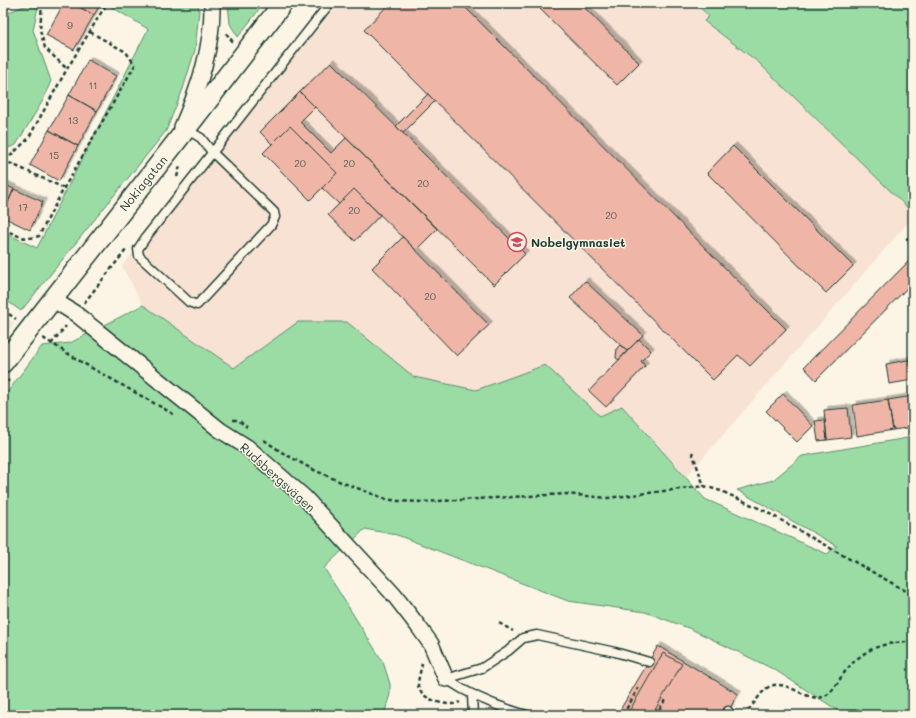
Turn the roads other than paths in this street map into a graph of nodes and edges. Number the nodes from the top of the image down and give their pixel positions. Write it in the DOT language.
graph roads {
  1 [pos="212,3"];
  2 [pos="282,3"];
  3 [pos="330,3"];
  4 [pos="186,129"];
  5 [pos="212,152"];
  6 [pos="178,153"];
  7 [pos="52,299"];
  8 [pos="3,362"];
  9 [pos="649,662"];
  10 [pos="446,679"];
  11 [pos="472,695"];
  12 [pos="473,715"];
  13 [pos="528,715"];
  1 -- 6 [label="street"];
  2 -- 4 [label="street, Nokiagatan"];
  3 -- 5 [label="lane"];
  4 -- 5 [label="lane"];
  4 -- 6 [label="street, Nokiagatan"];
  5 -- 5 [label="lane"];
  6 -- 7 [label="street, Nokiagatan"];
  7 -- 8 [label="street, Nokiagatan"];
  7 -- 10 [label="street, Rudsbergsvägen"];
  9 -- 10 [label="lane"];
  10 -- 11 [label="lane"];
  11 -- 12 [label="lane"];
  11 -- 13 [label="lane"];
}
